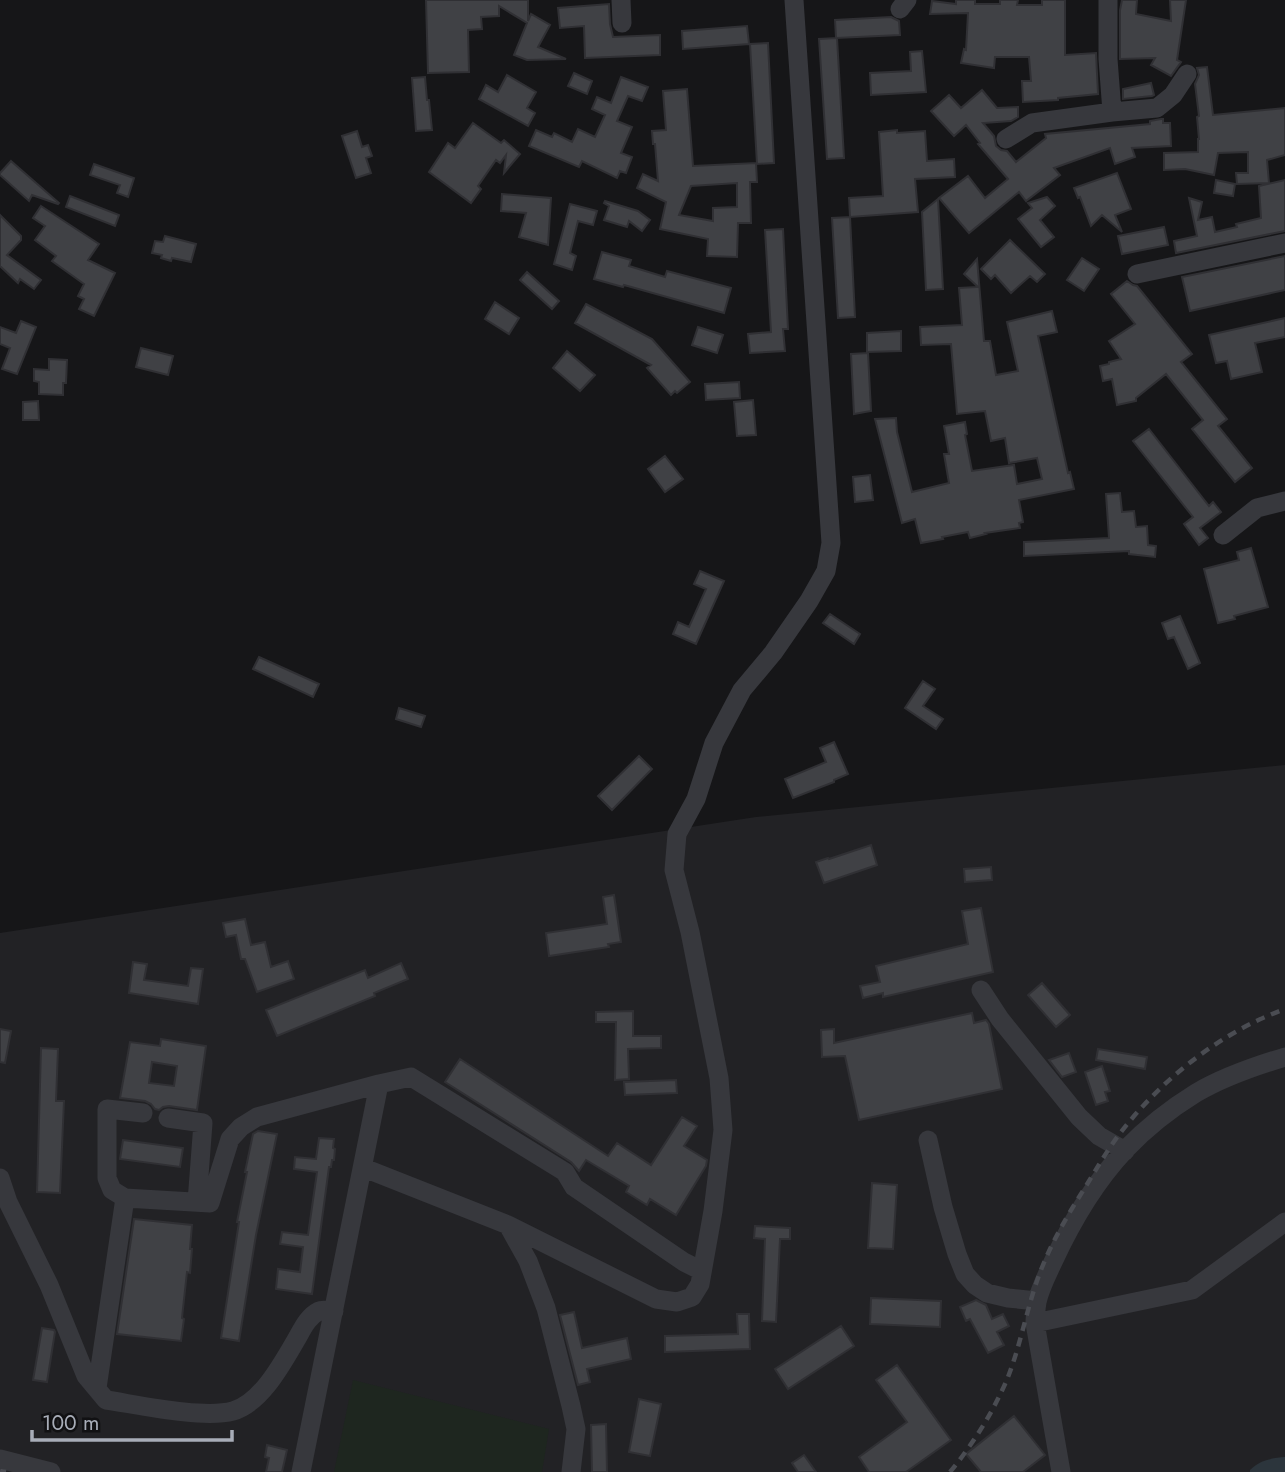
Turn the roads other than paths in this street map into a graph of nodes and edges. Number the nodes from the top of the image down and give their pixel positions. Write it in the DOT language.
graph roads {
  1 [pos="621,0"];
  2 [pos="794,0"];
  3 [pos="1108,0"];
  4 [pos="622,23"];
  5 [pos="1187,74"];
  6 [pos="1112,112"];
  7 [pos="1006,139"];
  8 [pos="1285,243"];
  9 [pos="1137,274"];
  10 [pos="1285,501"];
  11 [pos="1223,535"];
  12 [pos="981,990"];
  13 [pos="1285,1057"];
  14 [pos="380,1084"];
  15 [pos="143,1113"];
  16 [pos="168,1118"];
  17 [pos="928,1140"];
  18 [pos="1125,1151"];
  19 [pos="363,1168"];
  20 [pos="0,1178"];
  21 [pos="125,1198"];
  22 [pos="197,1202"];
  23 [pos="1285,1222"];
  24 [pos="508,1225"];
  25 [pos="702,1271"];
  26 [pos="1037,1301"];
  27 [pos="334,1311"];
  28 [pos="1035,1324"];
  29 [pos="97,1388"];
  30 [pos="0,1460"];
  31 [pos="51,1472"];
  32 [pos="302,1472"];
  33 [pos="571,1472"];
  34 [pos="1061,1472"];
  1 -- 4 [label="street"];
  2 -- 25 [label="street"];
  3 -- 6 [label="street"];
  5 -- 6 [label="street"];
  6 -- 7 [label="street"];
  8 -- 9 [label="street"];
  10 -- 11 [label="street"];
  12 -- 18 [label="street"];
  13 -- 18 [label="street"];
  14 -- 19 [label="street"];
  14 -- 22 [label="street"];
  14 -- 25 [label="street"];
  15 -- 21 [label="street"];
  16 -- 22 [label="street"];
  17 -- 26 [label="street"];
  18 -- 26 [label="street"];
  19 -- 24 [label="street"];
  19 -- 27 [label="street"];
  20 -- 29 [label="street"];
  21 -- 22 [label="street"];
  21 -- 29 [label="street"];
  23 -- 28 [label="street"];
  24 -- 25 [label="street"];
  24 -- 33 [label="street"];
  26 -- 28 [label="street"];
  27 -- 29 [label="street"];
  27 -- 32 [label="street"];
  28 -- 34 [label="street"];
  30 -- 31 [label="street"];
}
